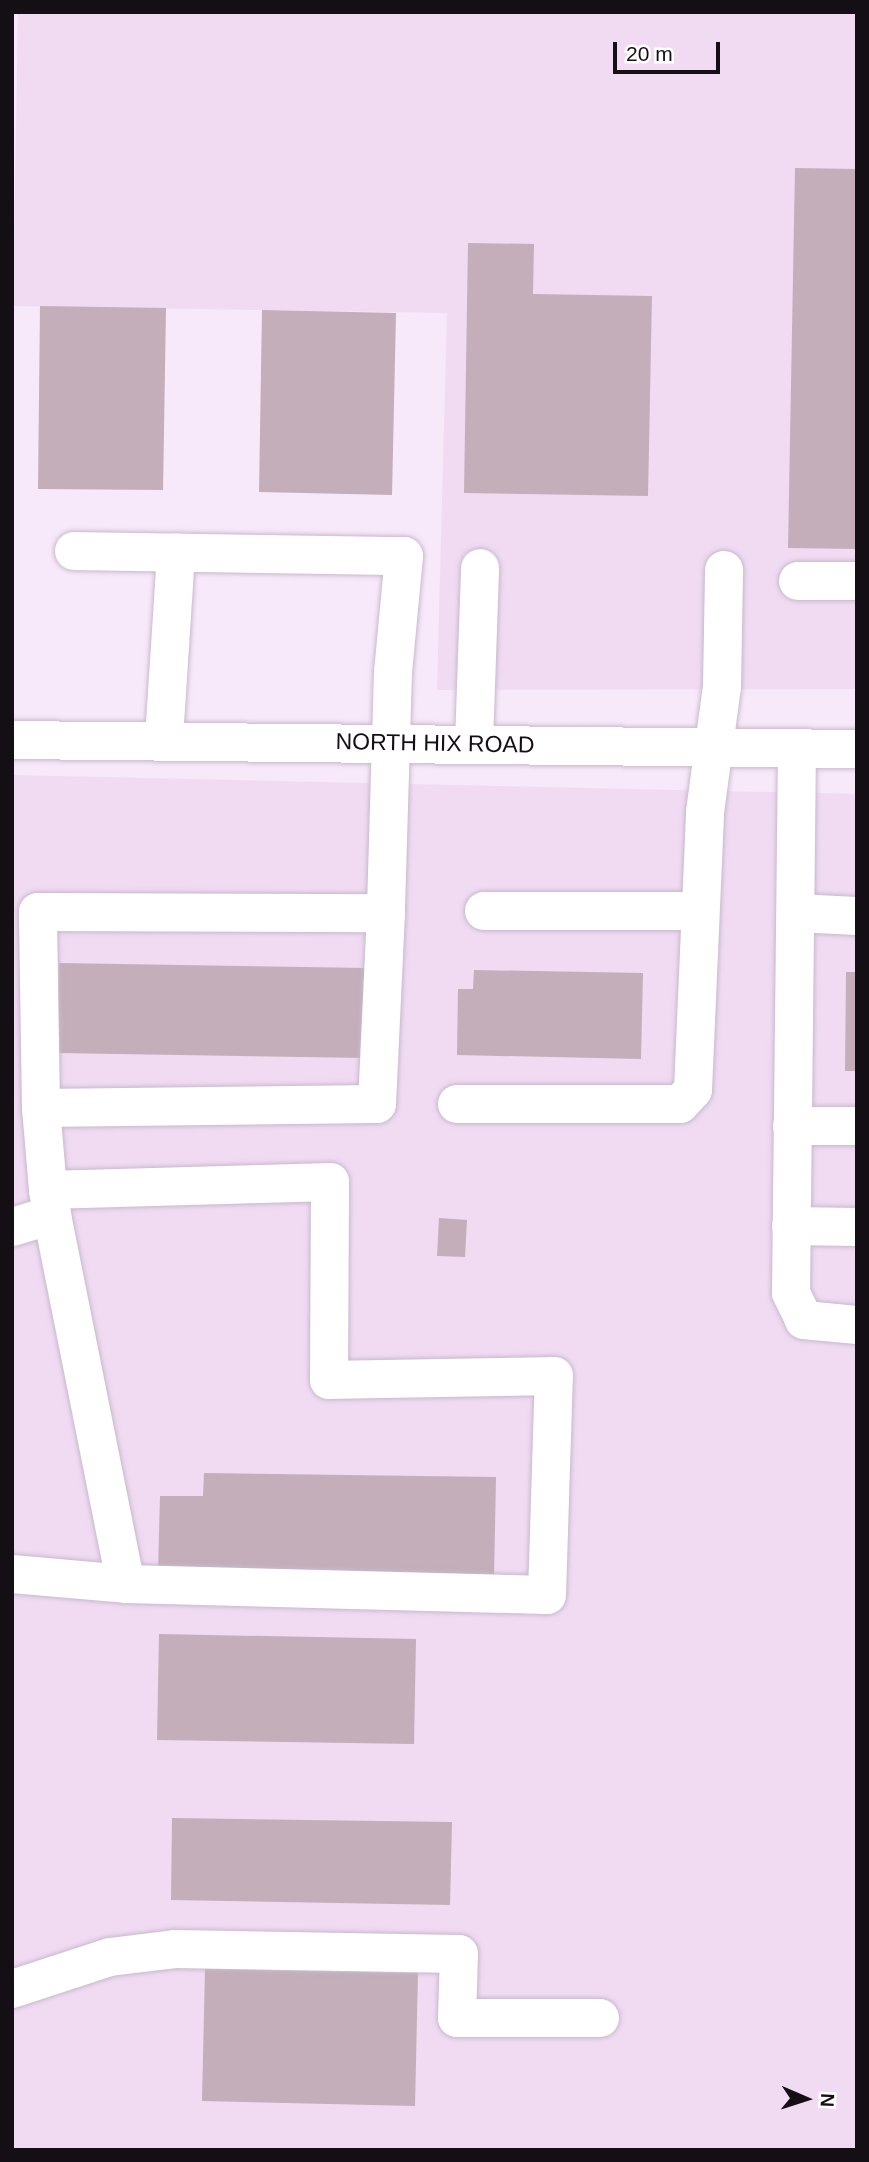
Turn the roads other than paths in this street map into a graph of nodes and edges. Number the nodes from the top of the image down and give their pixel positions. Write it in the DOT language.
graph roads {
  1 [pos="74,551"];
  2 [pos="176,552"];
  3 [pos="480,568"];
  4 [pos="724,570"];
  5 [pos="798,581"];
  6 [pos="857,581"];
  7 [pos="164,739"];
  8 [pos="12,740"];
  9 [pos="391,742"];
  10 [pos="474,743"];
  11 [pos="714,746"];
  12 [pos="797,748"];
  13 [pos="857,749"];
  14 [pos="484,911"];
  15 [pos="700,911"];
  16 [pos="796,913"];
  17 [pos="386,914"];
  18 [pos="857,916"];
  19 [pos="24,1068"];
  20 [pos="457,1104"];
  21 [pos="41,1108"];
  22 [pos="792,1126"];
  23 [pos="857,1126"];
  24 [pos="50,1202"];
  25 [pos="791,1226"];
  26 [pos="12,1227"];
  27 [pos="857,1227"];
  28 [pos="857,1325"];
  29 [pos="12,1574"];
  30 [pos="125,1584"];
  31 [pos="12,1989"];
  32 [pos="600,2018"];
  1 -- 2 [label="street"];
  2 -- 7 [label="street"];
  2 -- 9 [label="street"];
  3 -- 10 [label="street"];
  4 -- 11 [label="street"];
  5 -- 6 [label="street"];
  7 -- 8 [label="street, NORTH HIX ROAD"];
  7 -- 9 [label="street, NORTH HIX ROAD"];
  9 -- 10 [label="street, NORTH HIX ROAD"];
  9 -- 17 [label="street"];
  10 -- 11 [label="street, NORTH HIX ROAD"];
  11 -- 12 [label="street, NORTH HIX ROAD"];
  11 -- 15 [label="street"];
  12 -- 13 [label="street, NORTH HIX ROAD"];
  12 -- 16 [label="street"];
  14 -- 15 [label="street"];
  15 -- 20 [label="street"];
  16 -- 18 [label="street"];
  16 -- 22 [label="street"];
  17 -- 19 [label="street"];
  17 -- 21 [label="street"];
  19 -- 21 [label="street"];
  21 -- 24 [label="street"];
  22 -- 23 [label="street"];
  22 -- 25 [label="street"];
  24 -- 26 [label="street"];
  24 -- 30 [label="street"];
  24 -- 30 [label="street"];
  25 -- 27 [label="street"];
  25 -- 28 [label="street"];
  29 -- 30 [label="street"];
  31 -- 32 [label="street"];
}
